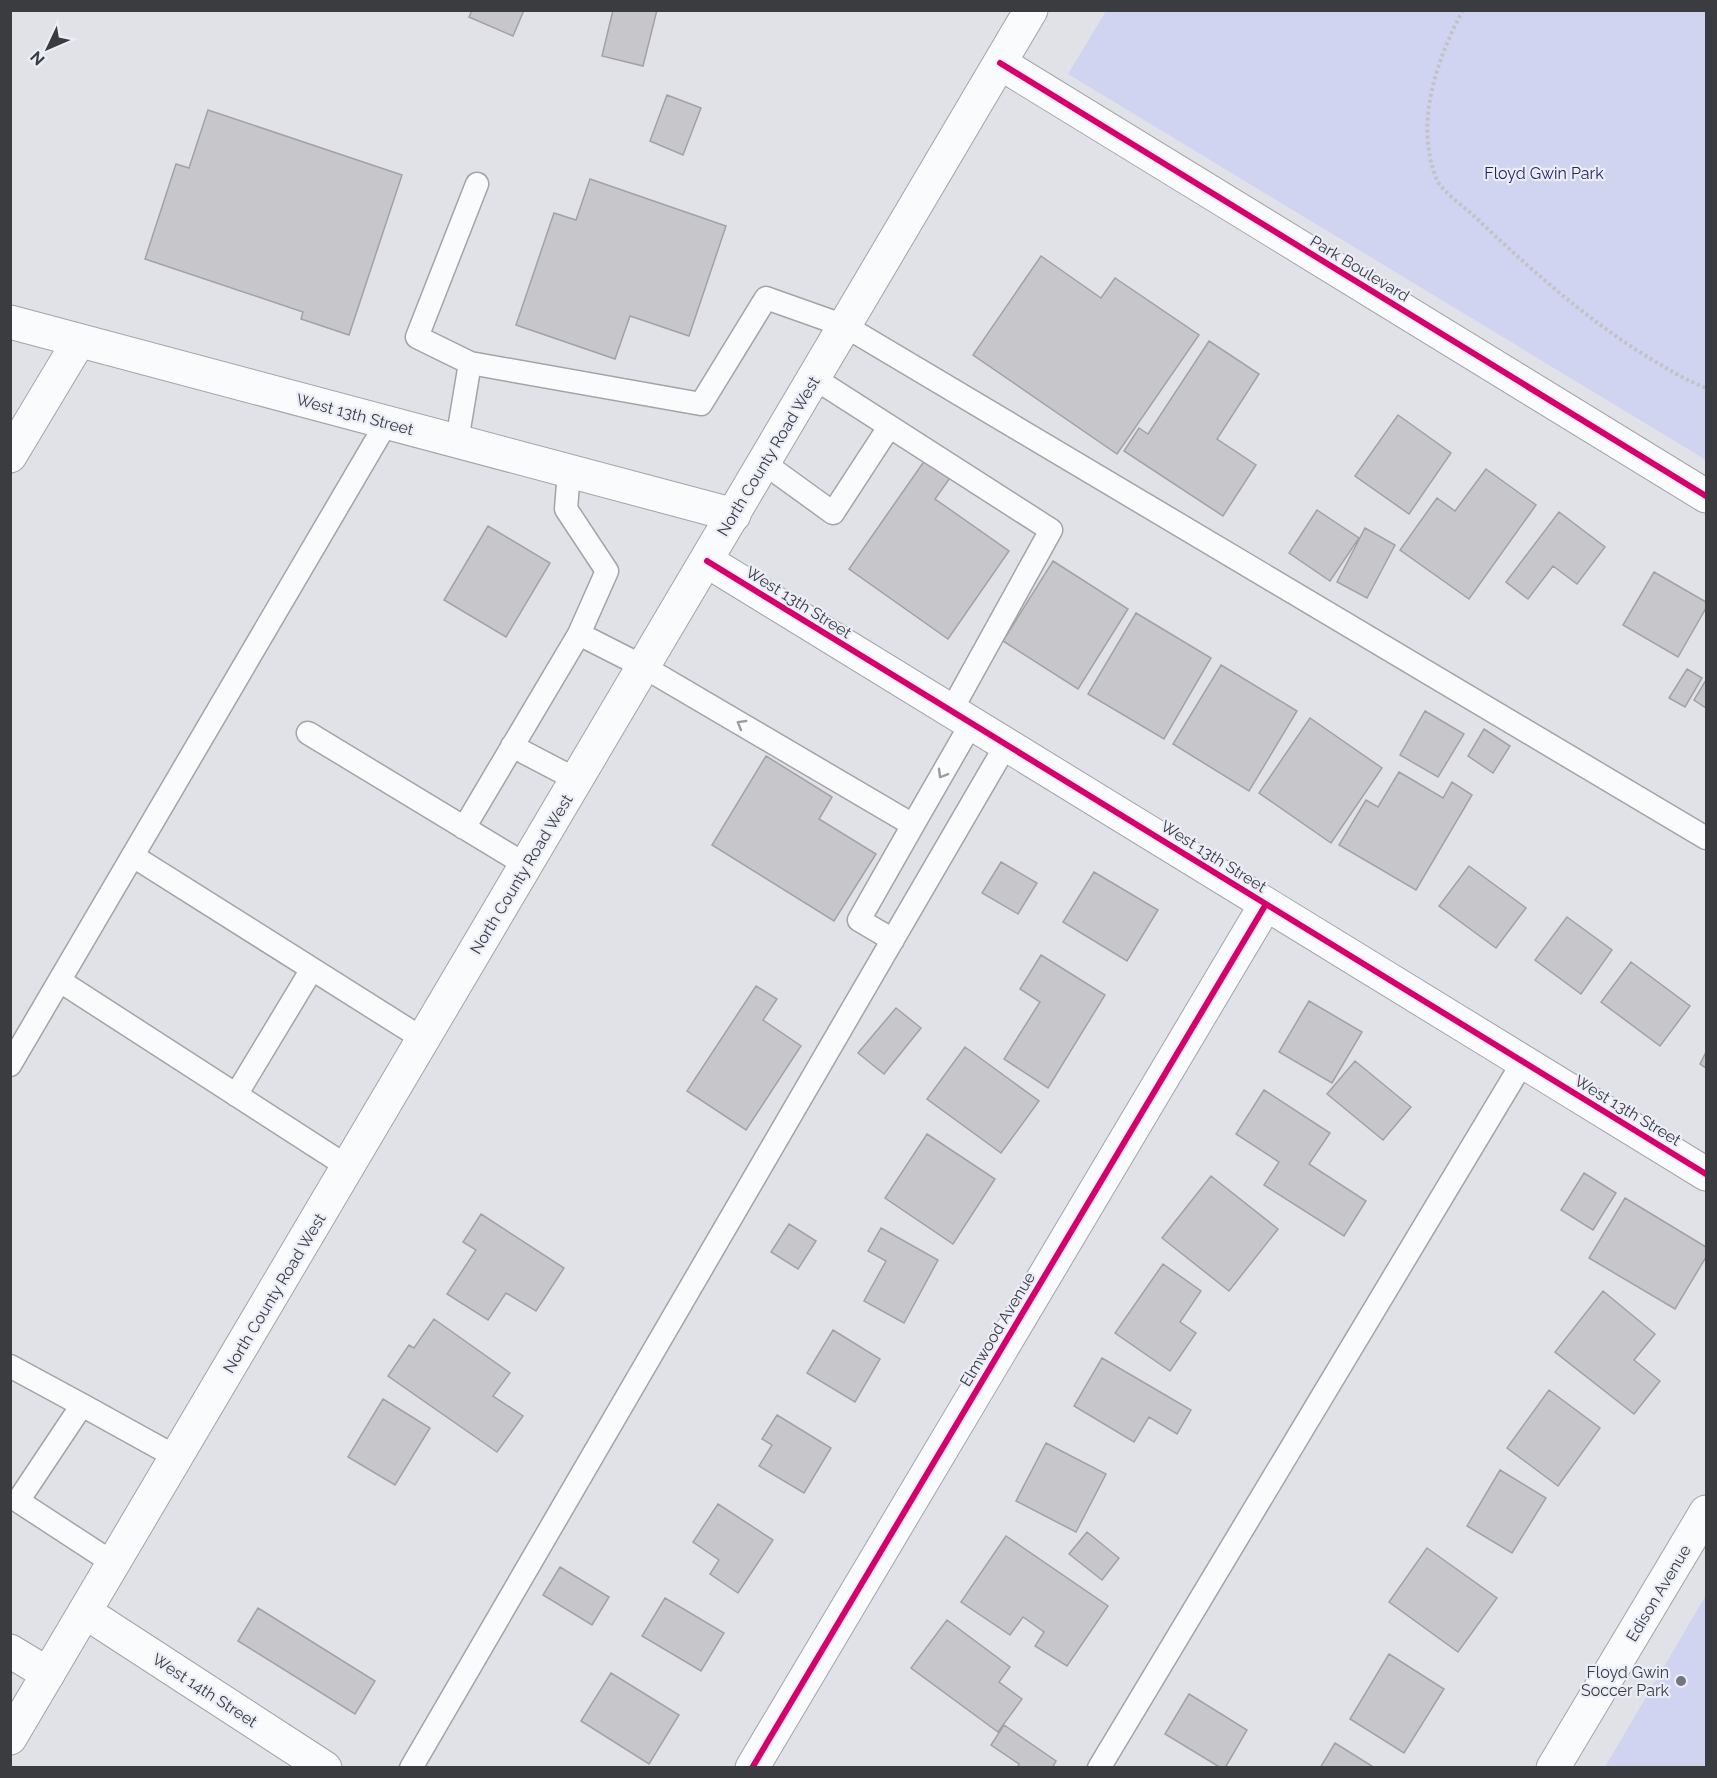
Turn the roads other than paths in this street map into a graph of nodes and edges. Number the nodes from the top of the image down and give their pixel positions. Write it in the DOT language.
graph roads {
  1 [pos="1031,10"];
  2 [pos="1000,63"];
  3 [pos="477,184"];
  4 [pos="10,322"];
  5 [pos="845,326"];
  6 [pos="79,341"];
  7 [pos="470,363"];
  8 [pos="814,378"];
  9 [pos="387,422"];
  10 [pos="890,427"];
  11 [pos="457,441"];
  12 [pos="10,456"];
  13 [pos="764,463"];
  14 [pos="569,471"];
  15 [pos="1707,496"];
  16 [pos="734,515"];
  17 [pos="707,561"];
  18 [pos="579,634"];
  19 [pos="644,667"];
  20 [pos="961,717"];
  21 [pos="308,733"];
  22 [pos="1006,745"];
  23 [pos="512,746"];
  24 [pos="577,780"];
  25 [pos="913,825"];
  26 [pos="464,828"];
  27 [pos="1707,838"];
  28 [pos="133,856"];
  29 [pos="526,865"];
  30 [pos="1266,904"];
  31 [pos="893,940"];
  32 [pos="312,969"];
  33 [pos="60,981"];
  34 [pos="423,1039"];
  35 [pos="1523,1062"];
  36 [pos="10,1065"];
  37 [pos="236,1095"];
  38 [pos="348,1167"];
  39 [pos="1707,1174"];
  40 [pos="10,1366"];
  41 [pos="82,1405"];
  42 [pos="176,1457"];
  43 [pos="14,1507"];
  44 [pos="1707,1512"];
  45 [pos="113,1563"];
  46 [pos="85,1612"];
  47 [pos="10,1651"];
  48 [pos="48,1674"];
  49 [pos="10,1738"];
  50 [pos="325,1767"];
  51 [pos="411,1767"];
  52 [pos="752,1767"];
  53 [pos="1099,1767"];
  54 [pos="1553,1767"];
  1 -- 2 [label="street, North County Road West"];
  2 -- 5 [label="street, North County Road West"];
  2 -- 15 [label="street, Park Boulevard"];
  3 -- 7 [label="lane"];
  4 -- 6 [label="street, West 13th Street"];
  5 -- 7 [label="lane"];
  5 -- 8 [label="street, North County Road West"];
  5 -- 27 [label="lane"];
  6 -- 9 [label="street, West 13th Street"];
  6 -- 12 [label="street"];
  7 -- 11 [label="lane"];
  8 -- 10 [label="lane"];
  8 -- 13 [label="street, North County Road West"];
  9 -- 11 [label="street, West 13th Street"];
  9 -- 28 [label="lane"];
  10 -- 13 [label="lane"];
  10 -- 20 [label="lane"];
  11 -- 14 [label="street, West 13th Street"];
  13 -- 16 [label="street, North County Road West"];
  14 -- 16 [label="street, West 13th Street"];
  14 -- 18 [label="lane"];
  16 -- 17 [label="street, North County Road West"];
  17 -- 19 [label="street, North County Road West"];
  17 -- 20 [label="street, West 13th Street"];
  18 -- 19 [label="lane"];
  18 -- 23 [label="lane"];
  19 -- 24 [label="street, North County Road West"];
  25 -- 19 [label="lane, one-way"];
  20 -- 22 [label="street, West 13th Street"];
  20 -- 25 [label="lane, one-way"];
  21 -- 26 [label="lane"];
  22 -- 30 [label="street, West 13th Street"];
  22 -- 31 [label="lane"];
  23 -- 24 [label="lane"];
  23 -- 26 [label="lane"];
  24 -- 29 [label="street, North County Road West"];
  25 -- 31 [label="lane"];
  26 -- 29 [label="lane"];
  28 -- 32 [label="lane"];
  28 -- 33 [label="lane"];
  29 -- 34 [label="street, North County Road West"];
  30 -- 35 [label="street, West 13th Street"];
  30 -- 52 [label="street, Elmwood Avenue"];
  31 -- 51 [label="lane"];
  32 -- 34 [label="lane"];
  32 -- 37 [label="lane"];
  33 -- 36 [label="lane"];
  33 -- 37 [label="lane"];
  34 -- 38 [label="street, North County Road West"];
  35 -- 39 [label="street, West 13th Street"];
  35 -- 53 [label="lane"];
  37 -- 38 [label="lane"];
  38 -- 42 [label="street, North County Road West"];
  40 -- 41 [label="lane"];
  41 -- 42 [label="lane"];
  41 -- 43 [label="lane"];
  42 -- 45 [label="street, North County Road West"];
  43 -- 45 [label="lane"];
  44 -- 54 [label="street, Edison Avenue"];
  45 -- 46 [label="street, North County Road West"];
  46 -- 48 [label="street, North County Road West"];
  46 -- 50 [label="street, West 14th Street"];
  47 -- 48 [label="street"];
  48 -- 49 [label="street, North County Road West"];
}
